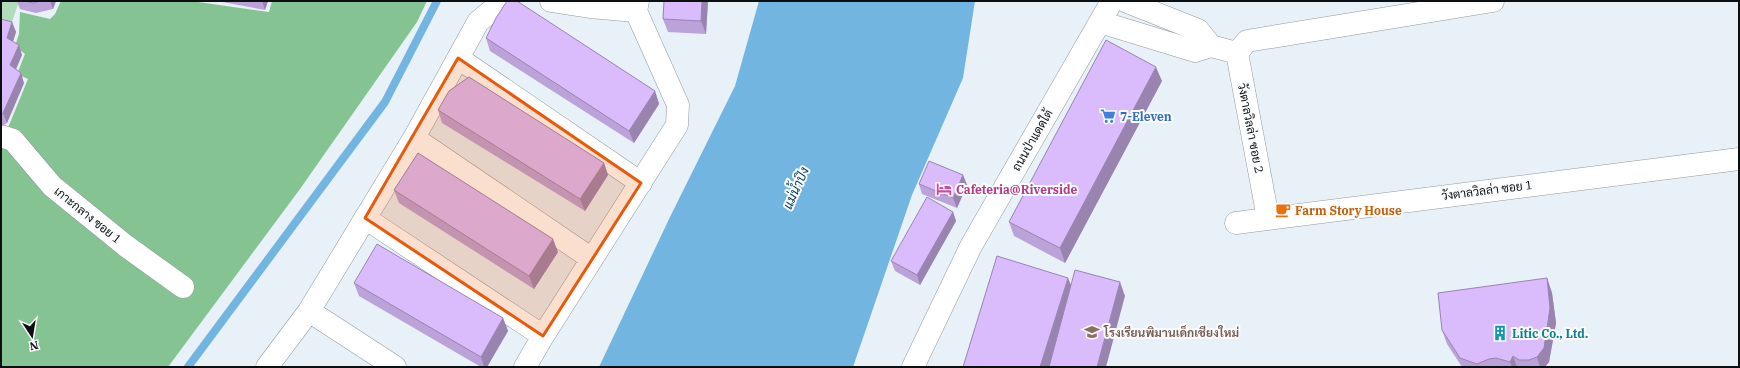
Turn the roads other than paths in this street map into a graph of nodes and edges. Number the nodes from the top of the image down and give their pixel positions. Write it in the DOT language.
graph roads {
  1 [pos="506,1"];
  2 [pos="551,1"];
  3 [pos="1112,1"];
  4 [pos="1125,1"];
  5 [pos="1493,1"];
  6 [pos="637,6"];
  7 [pos="1100,22"];
  8 [pos="1211,46"];
  9 [pos="1242,47"];
  10 [pos="458,58"];
  11 [pos="1,136"];
  12 [pos="414,138"];
  13 [pos="1739,159"];
  14 [pos="641,183"];
  15 [pos="365,218"];
  16 [pos="1268,218"];
  17 [pos="1236,223"];
  18 [pos="592,259"];
  19 [pos="183,287"];
  20 [pos="309,311"];
  21 [pos="543,336"];
  22 [pos="267,367"];
  23 [pos="395,367"];
  24 [pos="525,367"];
  25 [pos="913,367"];
  1 -- 10 [label="street"];
  2 -- 6 [label="street"];
  3 -- 7 [label="street, ถนนป่าแดดใต้"];
  4 -- 8 [label="street"];
  5 -- 9 [label="street"];
  6 -- 14 [label="street"];
  7 -- 8 [label="street"];
  7 -- 25 [label="street, ถนนป่าแดดใต้"];
  8 -- 9 [label="street"];
  9 -- 16 [label="street, วังตาลวิลล่า ซอย 2"];
  10 -- 12 [label="street"];
  10 -- 14 [label="street"];
  11 -- 19 [label="street, เกาะกลาง ซอย 1"];
  12 -- 15 [label="street"];
  12 -- 18 [label="street"];
  13 -- 16 [label="street, วังตาลวิลล่า ซอย 1"];
  14 -- 18 [label="street"];
  15 -- 20 [label="street"];
  15 -- 21 [label="street"];
  16 -- 17 [label="street, วังตาลวิลล่า ซอย 1"];
  18 -- 21 [label="street"];
  20 -- 22 [label="street"];
  20 -- 23 [label="street"];
  21 -- 24 [label="street"];
}
